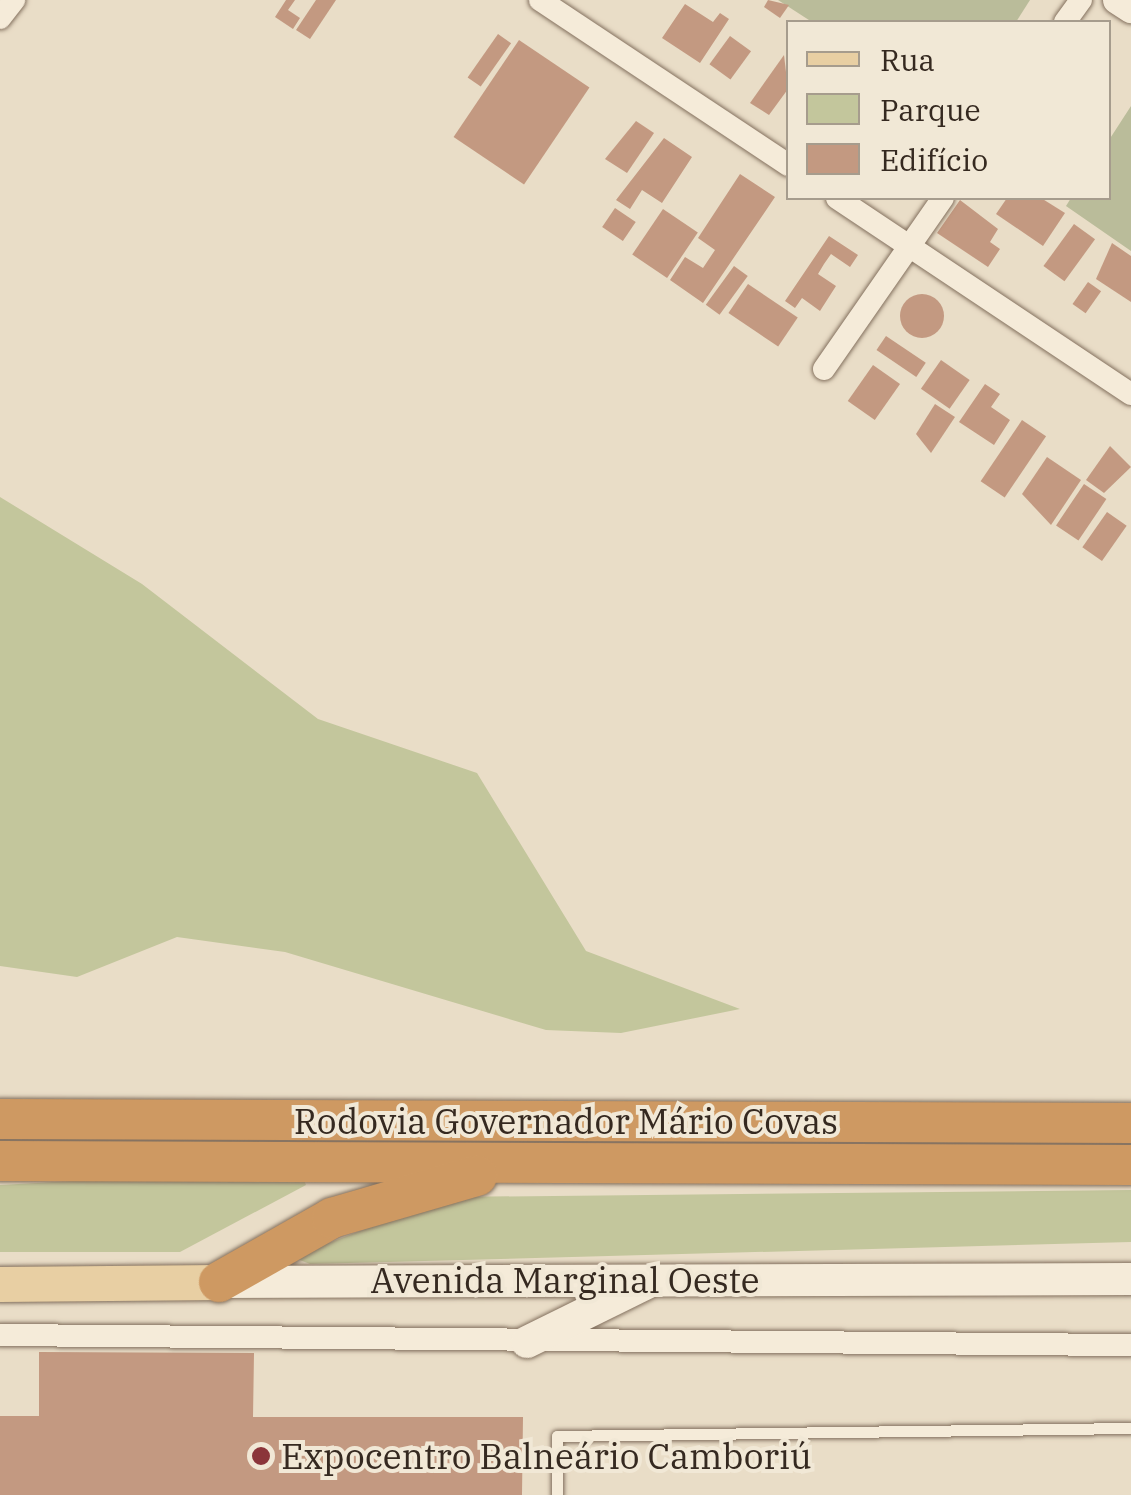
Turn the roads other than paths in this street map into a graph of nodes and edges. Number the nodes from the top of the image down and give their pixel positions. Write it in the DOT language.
graph roads {
  1 [pos="14,0"];
  2 [pos="540,0"];
  3 [pos="1118,0"];
  4 [pos="1131,9"];
  5 [pos="0,18"];
  6 [pos="786,164"];
  7 [pos="841,200"];
  8 [pos="941,200"];
  9 [pos="909,245"];
  10 [pos="824,369"];
  11 [pos="1131,394"];
  12 [pos="0,1119"];
  13 [pos="1131,1124"];
  14 [pos="0,1161"];
  15 [pos="530,1163"];
  16 [pos="1131,1165"];
  17 [pos="1131,1278"];
  18 [pos="656,1279"];
  19 [pos="219,1282"];
  20 [pos="0,1284"];
  21 [pos="0,1335"];
  22 [pos="527,1342"];
  23 [pos="1131,1345"];
  24 [pos="1131,1428"];
  25 [pos="557,1495"];
  1 -- 5 [label="street"];
  2 -- 6 [label="street"];
  3 -- 4 [label="street"];
  7 -- 9 [label="street"];
  8 -- 9 [label="street"];
  9 -- 10 [label="street"];
  9 -- 11 [label="street"];
  12 -- 13 [label="highway, Rodovia Governador Mário Covas"];
  14 -- 15 [label="highway, Rodovia Governador Mário Covas"];
  15 -- 16 [label="highway, Rodovia Governador Mário Covas"];
  15 -- 19 [label="highway"];
  17 -- 18 [label="main road, Avenida Marginal Oeste"];
  18 -- 19 [label="main road, Avenida Marginal Oeste"];
  18 -- 22 [label="main road"];
  19 -- 20 [label="main road, Avenida Marginal Oeste"];
  21 -- 22 [label="street"];
  22 -- 23 [label="street"];
  24 -- 25 [label="lane"];
}
